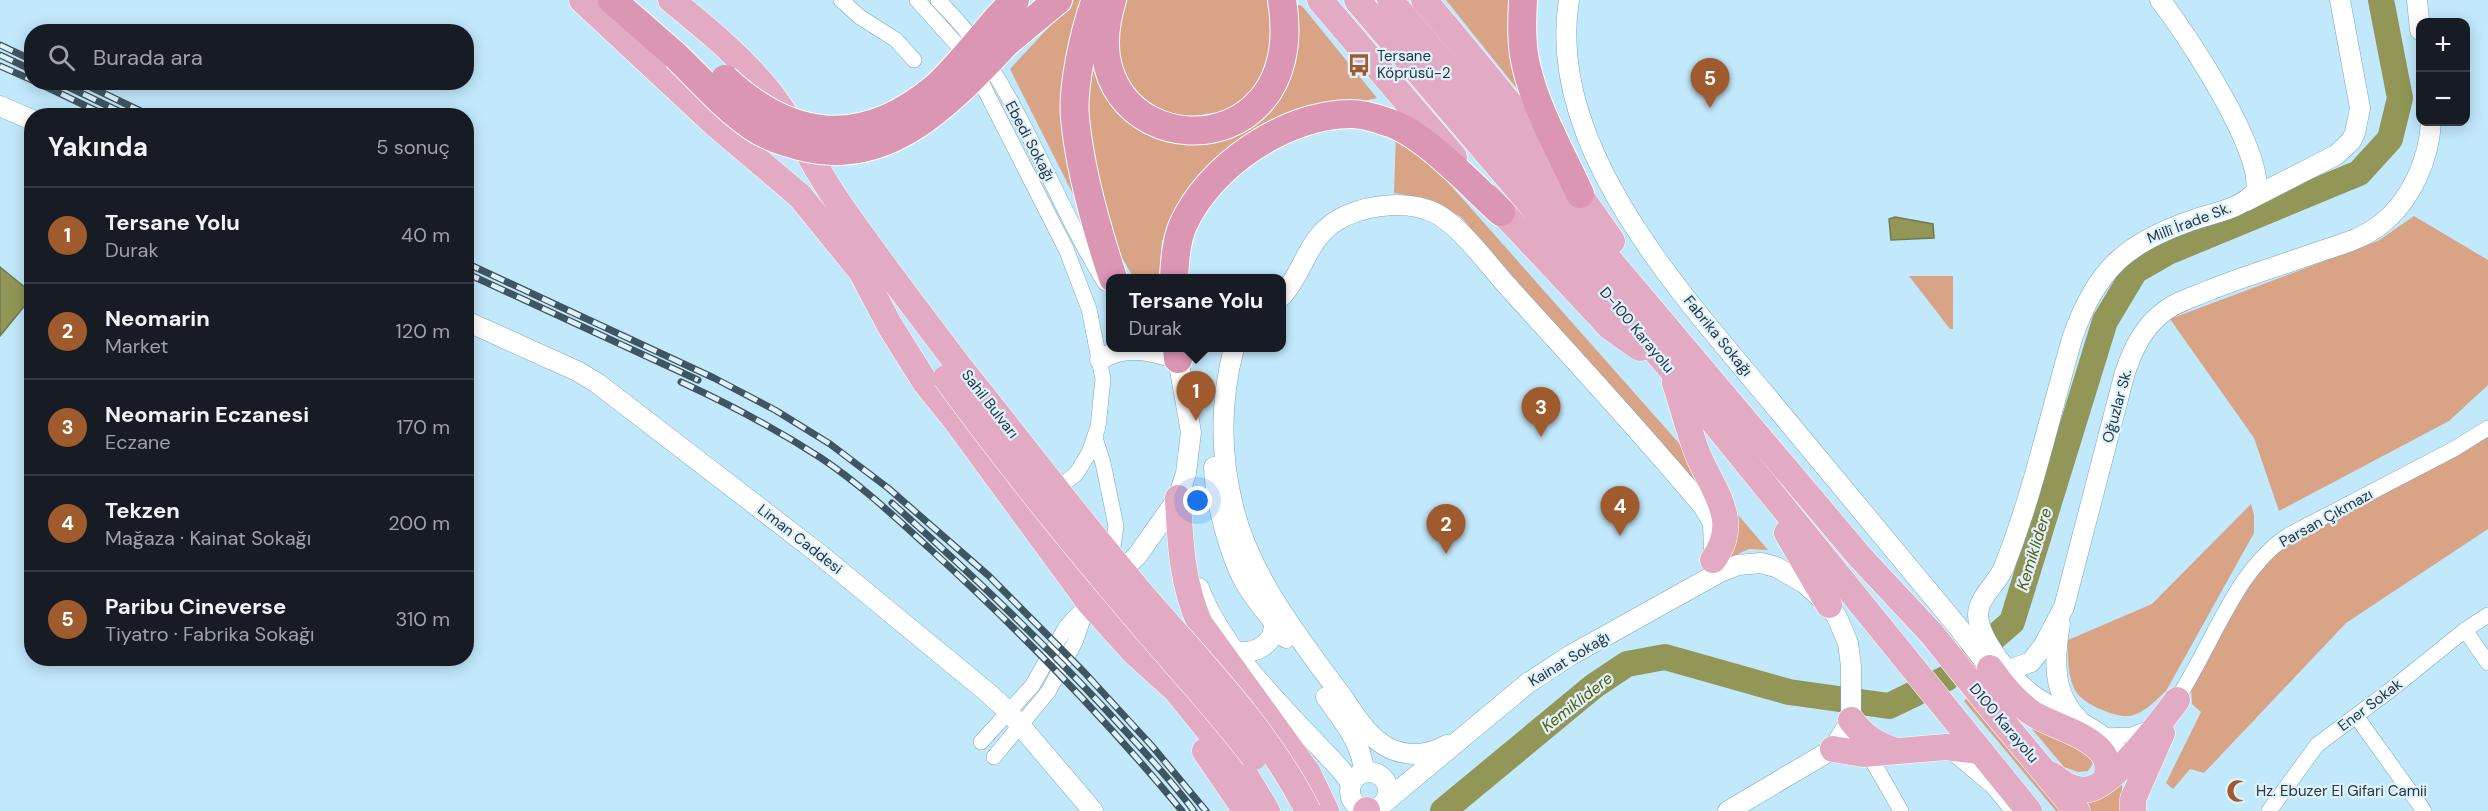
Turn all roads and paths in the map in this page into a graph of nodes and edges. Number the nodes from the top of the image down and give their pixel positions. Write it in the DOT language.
graph roads {
  1 [pos="582,0"];
  2 [pos="612,0"];
  3 [pos="641,0"];
  4 [pos="671,0"];
  5 [pos="841,0"];
  6 [pos="917,0"];
  7 [pos="938,0"];
  8 [pos="1047,0"];
  9 [pos="1058,0"];
  10 [pos="1096,0"];
  11 [pos="1112,0"];
  12 [pos="1282,0"];
  13 [pos="1320,0"];
  14 [pos="1357,0"];
  15 [pos="1390,0"];
  16 [pos="1424,0"];
  17 [pos="1523,0"];
  18 [pos="1569,0"];
  19 [pos="2160,0"];
  20 [pos="2340,0"];
  21 [pos="2417,0"];
  22 [pos="1006,15"];
  23 [pos="2419,18"];
  24 [pos="682,49"];
  25 [pos="914,60"];
  26 [pos="743,64"];
  27 [pos="0,106"];
  28 [pos="24,116"];
  29 [pos="714,123"];
  30 [pos="2430,126"];
  31 [pos="1580,194"];
  32 [pos="2246,201"];
  33 [pos="1501,212"];
  34 [pos="1183,225"];
  35 [pos="861,271"];
  36 [pos="1112,274"];
  37 [pos="1174,274"];
  38 [pos="1192,274"];
  39 [pos="1106,284"];
  40 [pos="1286,288"];
  41 [pos="474,325"];
  42 [pos="1116,352"];
  43 [pos="1176,352"];
  44 [pos="1220,352"];
  45 [pos="1233,352"];
  46 [pos="1100,360"];
  47 [pos="1678,360"];
  48 [pos="954,374"];
  49 [pos="2488,428"];
  50 [pos="1095,438"];
  51 [pos="1746,463"];
  52 [pos="1178,498"];
  53 [pos="1036,531"];
  54 [pos="1713,560"];
  55 [pos="1681,593"];
  56 [pos="1096,595"];
  57 [pos="1828,605"];
  58 [pos="2064,607"];
  59 [pos="2488,615"];
  60 [pos="1979,616"];
  61 [pos="1274,622"];
  62 [pos="1947,626"];
  63 [pos="2464,630"];
  64 [pos="1133,651"];
  65 [pos="1236,652"];
  66 [pos="2488,663"];
  67 [pos="1999,669"];
  68 [pos="2177,700"];
  69 [pos="1008,711"];
  70 [pos="1996,713"];
  71 [pos="2356,716"];
  72 [pos="1851,720"];
  73 [pos="2083,723"];
  74 [pos="1020,727"];
  75 [pos="1465,735"];
  76 [pos="2103,736"];
  77 [pos="1953,737"];
  78 [pos="981,742"];
  79 [pos="1833,749"];
  80 [pos="1896,751"];
  81 [pos="1863,754"];
  82 [pos="994,757"];
  83 [pos="2125,762"];
  84 [pos="1364,776"];
  85 [pos="2105,780"];
  86 [pos="2133,805"];
  87 [pos="1372,809"];
  88 [pos="1093,811"];
  89 [pos="1246,811"];
  90 [pos="1268,811"];
  91 [pos="1288,811"];
  92 [pos="1308,811"];
  93 [pos="1326,811"];
  94 [pos="1728,811"];
  95 [pos="1901,811"];
  96 [pos="2013,811"];
  97 [pos="2029,811"];
  98 [pos="2078,811"];
  99 [pos="2269,811"];
  100 [pos="2424,811"];
  1 -- 29 [label="highway"];
  2 -- 24 [label="highway"];
  3 -- 24 [label="highway"];
  4 -- 26 [label="highway, Sahil Bulvarı"];
  5 -- 25 [label="street"];
  6 -- 46 [label="street"];
  7 -- 39 [label="street, Ebedi Sokağı"];
  8 -- 22 [label="highway"];
  9 -- 22 [label="highway"];
  10 -- 36 [label="highway"];
  11 -- 12 [label="highway"];
  13 -- 33 [label="highway"];
  14 -- 47 [label="highway, D-100 Karayolu"];
  15 -- 47 [label="highway, D-100 Karayolu"];
  16 -- 31 [label="highway"];
  17 -- 31 [label="highway"];
  18 -- 62 [label="street, Fabrika Sokağı"];
  19 -- 32 [label="street, Millî İrade Sk."];
  20 -- 32 [label="street"];
  21 -- 23 [label="street"];
  22 -- 24 [label="highway, bridge"];
  26 -- 29 [label="highway"];
  26 -- 48 [label="highway, Sahil Bulvarı"];
  27 -- 28 [label="street"];
  29 -- 35 [label="highway"];
  30 -- 58 [label="street, Oğuzlar Sk."];
  31 -- 47 [label="highway"];
  32 -- 60 [label="street, Millî İrade Sk."];
  33 -- 34 [label="highway"];
  33 -- 47 [label="highway"];
  34 -- 37 [label="highway"];
  34 -- 38 [label="highway"];
  35 -- 48 [label="highway, Sahil Bulvarı"];
  35 -- 53 [label="highway"];
  40 -- 54 [label="street"];
  41 -- 69 [label="street, Liman Caddesi"];
  42 -- 46 [label="street"];
  43 -- 52 [label="street"];
  44 -- 61 [label="street"];
  45 -- 75 [label="street"];
  46 -- 50 [label="street"];
  47 -- 51 [label="highway, D-100 Karayolu"];
  47 -- 54 [label="highway"];
  47 -- 62 [label="highway, D-100 Karayolu"];
  48 -- 91 [label="highway, Sahil Bulvarı, bridge"];
  48 -- 92 [label="highway, Sahil Bulvarı, bridge"];
  49 -- 68 [label="street, Parsan Çıkmazı"];
  50 -- 53 [label="street"];
  50 -- 56 [label="street"];
  51 -- 57 [label="highway"];
  51 -- 77 [label="highway, D-100 Karayolu"];
  52 -- 56 [label="street"];
  52 -- 65 [label="street"];
  52 -- 93 [label="highway"];
  53 -- 56 [label="highway"];
  54 -- 55 [label="street"];
  55 -- 57 [label="street"];
  55 -- 75 [label="street, Kainat Sokağı"];
  56 -- 64 [label="highway"];
  56 -- 69 [label="street"];
  56 -- 74 [label="street"];
  57 -- 72 [label="street"];
  58 -- 67 [label="street, Oğuzlar Sk."];
  58 -- 73 [label="street"];
  59 -- 63 [label="street, Ener Sokak"];
  60 -- 62 [label="street"];
  60 -- 67 [label="street"];
  61 -- 65 [label="street"];
  61 -- 84 [label="street"];
  62 -- 67 [label="street, Fabrika Sokağı"];
  62 -- 70 [label="highway, D100 Karayolu"];
  63 -- 66 [label="street"];
  63 -- 71 [label="street, Ener Sokak"];
  64 -- 89 [label="highway"];
  64 -- 90 [label="highway"];
  65 -- 84 [label="street"];
  67 -- 73 [label="street"];
  67 -- 85 [label="highway"];
  68 -- 76 [label="street, Parsan Çıkmazı"];
  68 -- 83 [label="highway"];
  68 -- 86 [label="highway"];
  69 -- 74 [label="street, Liman Caddesi"];
  69 -- 78 [label="street"];
  70 -- 85 [label="highway"];
  70 -- 98 [label="highway, D100 Karayolu"];
  71 -- 99 [label="street, Ener Sokak"];
  71 -- 100 [label="street"];
  72 -- 79 [label="street"];
  72 -- 80 [label="highway"];
  73 -- 76 [label="street"];
  74 -- 82 [label="street"];
  74 -- 88 [label="street, Liman Caddesi"];
  75 -- 84 [label="street"];
  75 -- 87 [label="street"];
  76 -- 83 [label="street"];
  77 -- 80 [label="highway"];
  77 -- 96 [label="street"];
  77 -- 97 [label="highway"];
  79 -- 81 [label="highway"];
  79 -- 94 [label="street"];
  80 -- 81 [label="highway"];
  81 -- 95 [label="street"];
  83 -- 85 [label="highway"];
  83 -- 86 [label="street"];
  84 -- 87 [label="street"];
  84 -- 87 [label="street"];
}
